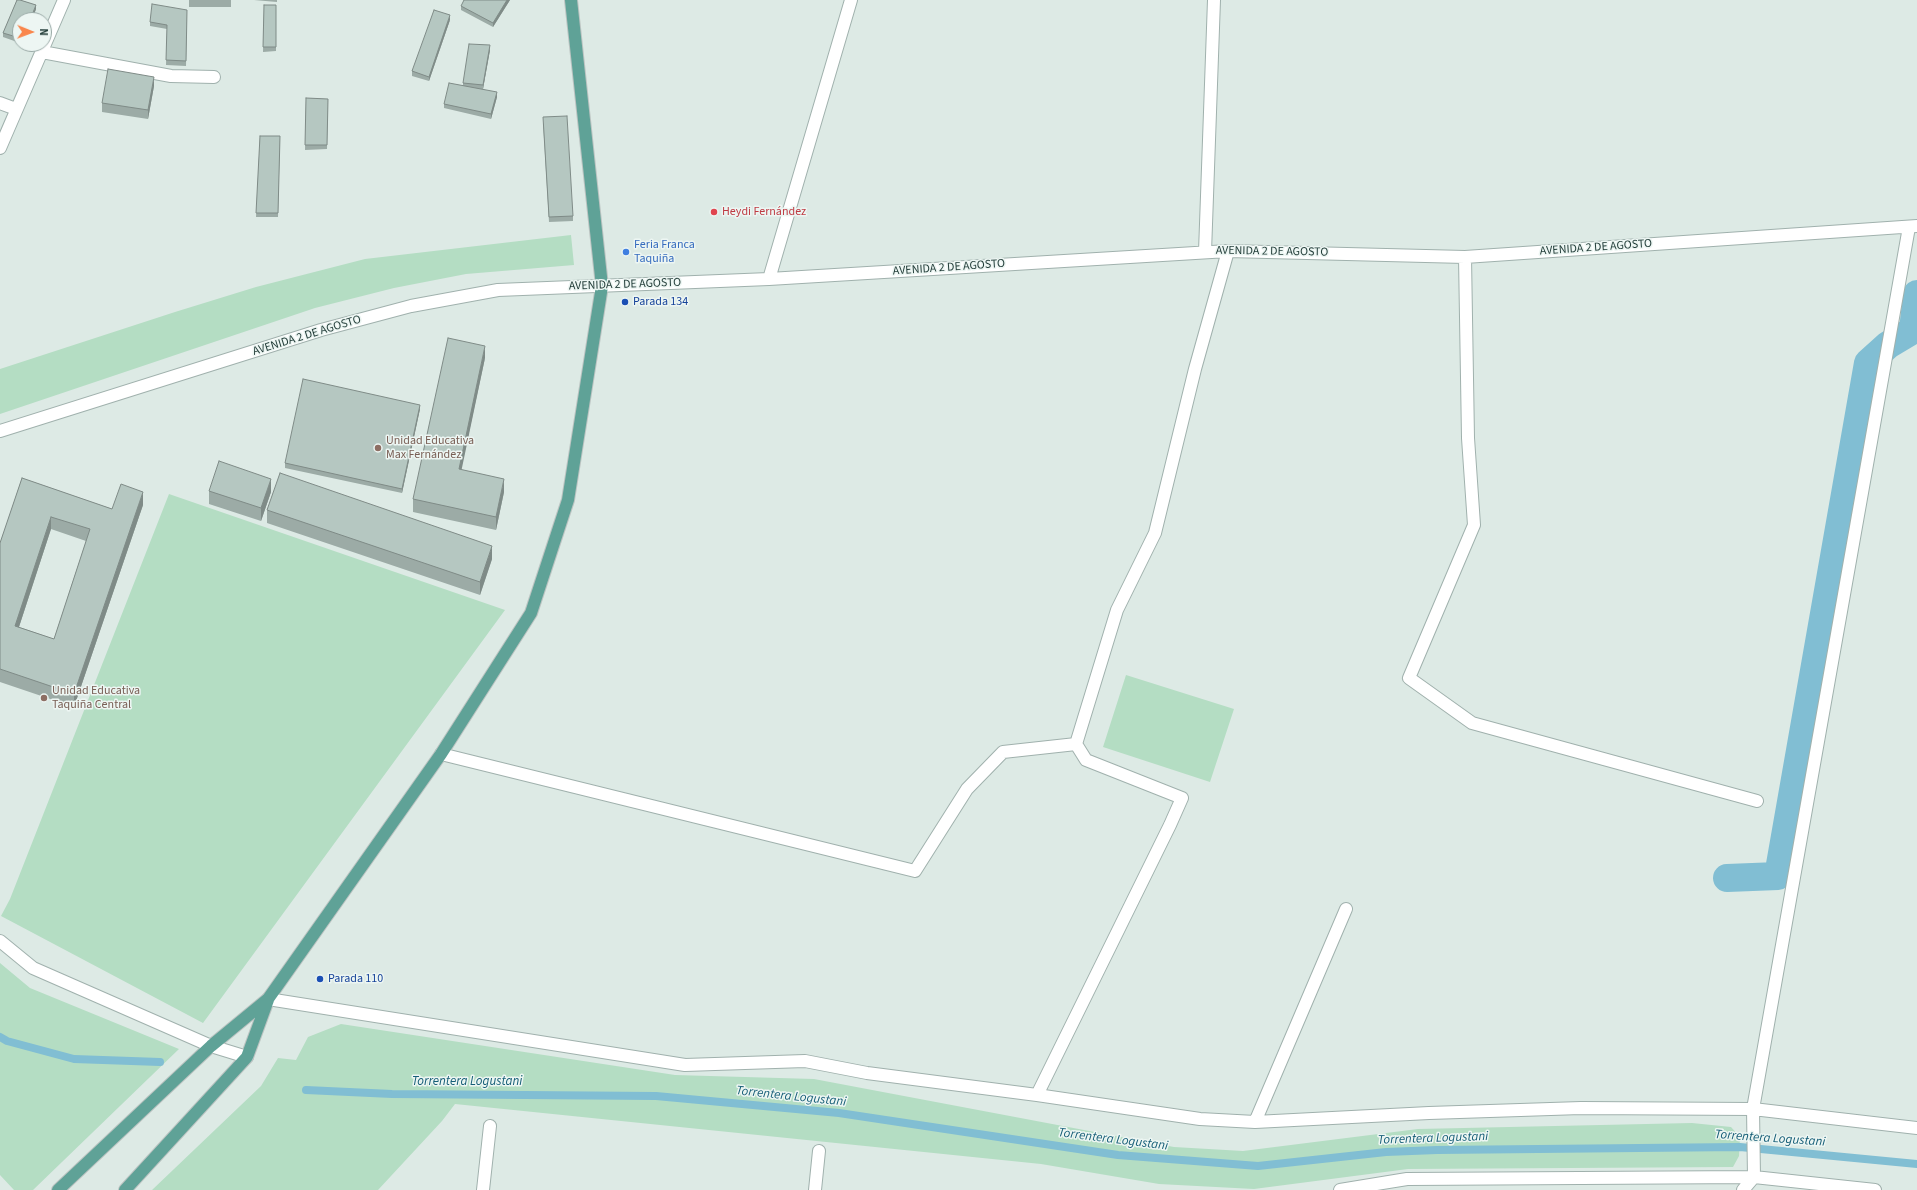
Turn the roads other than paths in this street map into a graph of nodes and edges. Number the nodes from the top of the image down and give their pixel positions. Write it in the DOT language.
graph roads {
  1 [pos="64,0"];
  2 [pos="570,0"];
  3 [pos="852,0"];
  4 [pos="1214,0"];
  5 [pos="52,28"];
  6 [pos="42,52"];
  7 [pos="214,77"];
  8 [pos="0,103"];
  9 [pos="16,109"];
  10 [pos="0,148"];
  11 [pos="1913,226"];
  12 [pos="1228,250"];
  13 [pos="1205,252"];
  14 [pos="1465,257"];
  15 [pos="769,279"];
  16 [pos="602,286"];
  17 [pos="0,431"];
  18 [pos="1076,744"];
  19 [pos="441,754"];
  20 [pos="1758,801"];
  21 [pos="1346,909"];
  22 [pos="0,941"];
  23 [pos="268,999"];
  24 [pos="211,1046"];
  25 [pos="247,1057"];
  26 [pos="1036,1095"];
  27 [pos="1753,1109"];
  28 [pos="1255,1122"];
  29 [pos="490,1126"];
  30 [pos="1917,1128"];
  31 [pos="819,1151"];
  32 [pos="1754,1177"];
  33 [pos="1407,1180"];
  34 [pos="58,1190"];
  35 [pos="125,1190"];
  36 [pos="483,1190"];
  37 [pos="815,1190"];
  38 [pos="1340,1190"];
  39 [pos="1400,1190"];
  40 [pos="1743,1190"];
  41 [pos="1875,1190"];
  1 -- 5 [label="street"];
  2 -- 16 [label="main road"];
  3 -- 15 [label="street"];
  4 -- 13 [label="street"];
  6 -- 7 [label="street"];
  6 -- 9 [label="street"];
  8 -- 9 [label="street"];
  9 -- 10 [label="street"];
  11 -- 14 [label="street, AVENIDA 2 DE AGOSTO"];
  11 -- 27 [label="street"];
  12 -- 13 [label="street, AVENIDA 2 DE AGOSTO"];
  12 -- 14 [label="street, AVENIDA 2 DE AGOSTO"];
  12 -- 18 [label="street"];
  13 -- 15 [label="street, AVENIDA 2 DE AGOSTO"];
  14 -- 20 [label="street"];
  15 -- 16 [label="street, AVENIDA 2 DE AGOSTO"];
  16 -- 17 [label="street, AVENIDA 2 DE AGOSTO"];
  16 -- 19 [label="main road"];
  18 -- 19 [label="street"];
  18 -- 26 [label="street"];
  19 -- 23 [label="main road"];
  21 -- 28 [label="street"];
  22 -- 24 [label="street"];
  23 -- 24 [label="main road"];
  23 -- 25 [label="main road"];
  23 -- 26 [label="street"];
  24 -- 25 [label="street"];
  24 -- 34 [label="main road"];
  25 -- 35 [label="main road"];
  26 -- 28 [label="street"];
  27 -- 28 [label="street"];
  27 -- 30 [label="street"];
  27 -- 32 [label="street"];
  29 -- 36 [label="street"];
  31 -- 37 [label="street"];
  32 -- 33 [label="street"];
  32 -- 40 [label="street"];
  32 -- 41 [label="street"];
  33 -- 38 [label="street"];
  33 -- 39 [label="street"];
}
